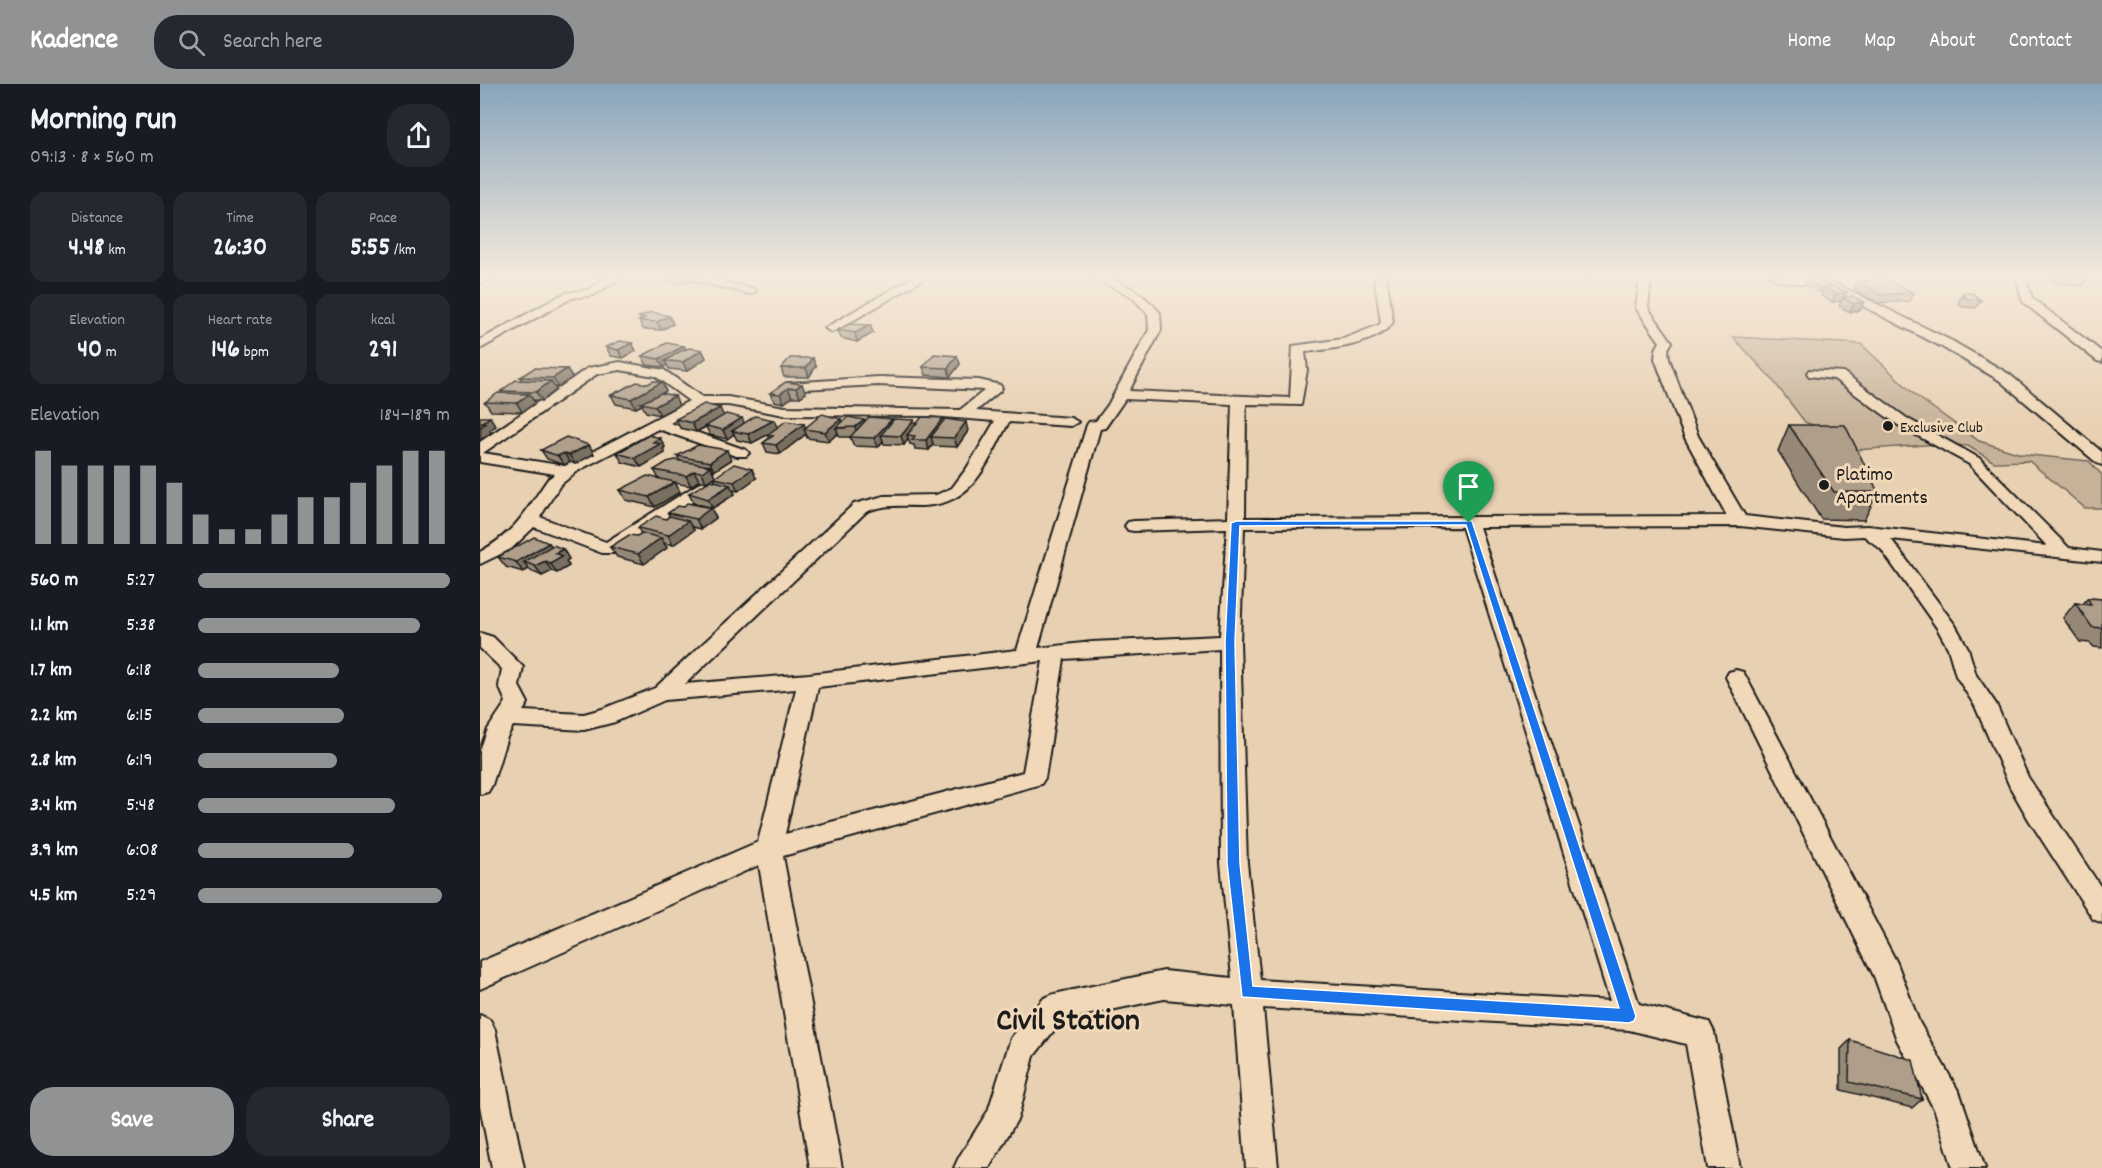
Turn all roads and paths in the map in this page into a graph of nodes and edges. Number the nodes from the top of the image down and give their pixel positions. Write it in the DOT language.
graph roads {
  1 [pos="513,327"];
  2 [pos="1155,327"];
  3 [pos="1384,327"];
  4 [pos="1655,327"];
  5 [pos="1912,327"];
  6 [pos="2061,327"];
  7 [pos="480,345"];
  8 [pos="2102,358"];
  9 [pos="1814,373"];
  10 [pos="788,387"];
  11 [pos="1120,395"];
  12 [pos="1239,400"];
  13 [pos="699,401"];
  14 [pos="964,414"];
  15 [pos="1005,417"];
  16 [pos="1071,422"];
  17 [pos="657,424"];
  18 [pos="480,449"];
  19 [pos="741,453"];
  20 [pos="480,457"];
  21 [pos="2102,460"];
  22 [pos="568,471"];
  23 [pos="725,474"];
  24 [pos="530,519"];
  25 [pos="1740,521"];
  26 [pos="1236,523"];
  27 [pos="1469,523"];
  28 [pos="1134,526"];
  29 [pos="1868,531"];
  30 [pos="2063,552"];
  31 [pos="2102,557"];
  32 [pos="480,559"];
  33 [pos="480,640"];
  34 [pos="1230,642"];
  35 [pos="1055,653"];
  36 [pos="1025,657"];
  37 [pos="1736,677"];
  38 [pos="809,681"];
  39 [pos="662,693"];
  40 [pos="507,718"];
  41 [pos="480,784"];
  42 [pos="770,849"];
  43 [pos="2102,911"];
  44 [pos="480,976"];
  45 [pos="1246,993"];
  46 [pos="1629,1016"];
  47 [pos="480,1030"];
  48 [pos="508,1168"];
  49 [pos="826,1168"];
  50 [pos="970,1168"];
  51 [pos="1262,1168"];
  52 [pos="1724,1168"];
  53 [pos="1969,1168"];
  1 -- 7 [label="street"];
  2 -- 11 [label="street"];
  3 -- 12 [label="street"];
  4 -- 25 [label="street"];
  5 -- 21 [label="street"];
  6 -- 8 [label="street"];
  9 -- 30 [label="street"];
  10 -- 14 [label="street"];
  11 -- 12 [label="street"];
  11 -- 36 [label="street"];
  12 -- 26 [label="street"];
  13 -- 14 [label="street"];
  13 -- 17 [label="street"];
  13 -- 18 [label="street"];
  14 -- 15 [label="street"];
  15 -- 16 [label="street"];
  15 -- 39 [label="street"];
  17 -- 19 [label="street"];
  17 -- 22 [label="street"];
  20 -- 22 [label="street"];
  22 -- 24 [label="street"];
  23 -- 24 [label="street"];
  24 -- 32 [label="street"];
  25 -- 27 [label="street"];
  25 -- 29 [label="street"];
  26 -- 27 [label="street"];
  26 -- 28 [label="street"];
  26 -- 34 [label="street"];
  27 -- 46 [label="street"];
  29 -- 30 [label="street"];
  29 -- 43 [label="street"];
  30 -- 31 [label="street"];
  33 -- 40 [label="street"];
  34 -- 35 [label="street"];
  34 -- 45 [label="street"];
  35 -- 36 [label="street"];
  35 -- 42 [label="street"];
  36 -- 38 [label="street"];
  37 -- 53 [label="street"];
  38 -- 39 [label="street"];
  38 -- 42 [label="street"];
  39 -- 40 [label="street"];
  40 -- 41 [label="street"];
  42 -- 44 [label="street"];
  42 -- 49 [label="street"];
  45 -- 46 [label="street"];
  45 -- 50 [label="street"];
  45 -- 51 [label="street"];
  46 -- 52 [label="street"];
  47 -- 48 [label="street"];
}
